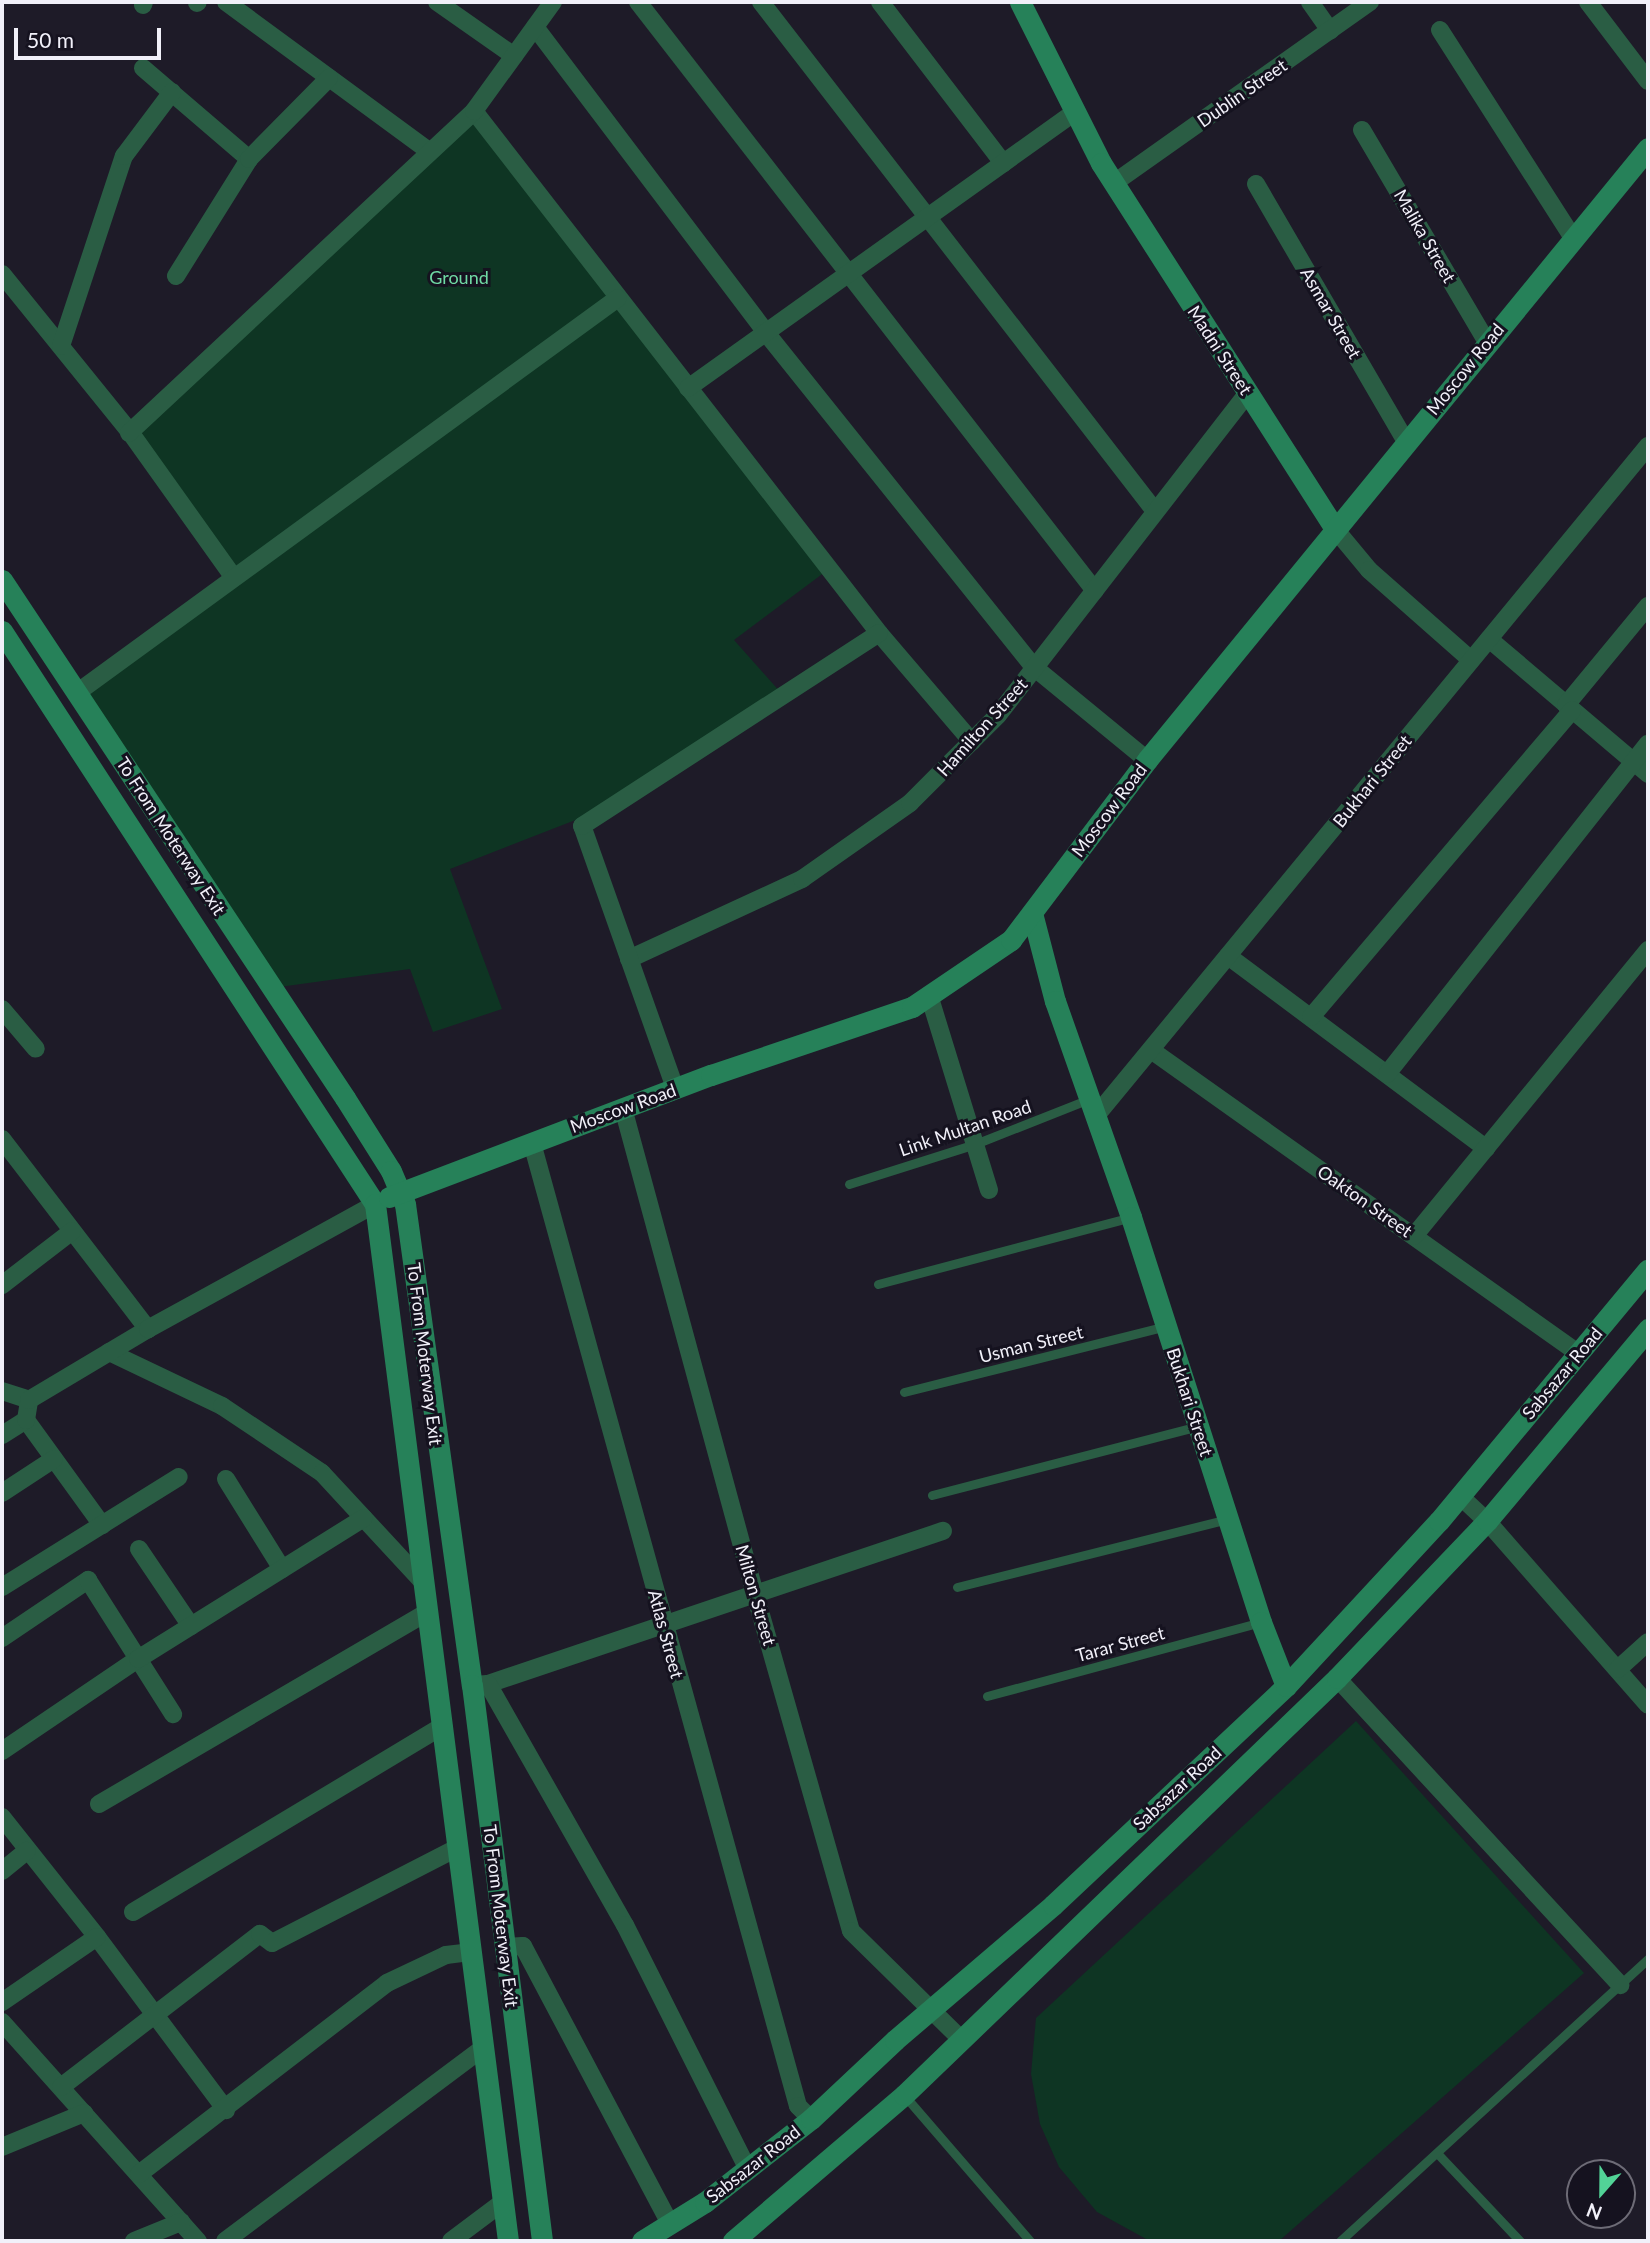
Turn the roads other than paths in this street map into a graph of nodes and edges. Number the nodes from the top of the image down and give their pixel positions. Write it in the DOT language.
graph roads {
  1 [pos="226,2"];
  2 [pos="437,2"];
  3 [pos="554,2"];
  4 [pos="638,2"];
  5 [pos="761,2"];
  6 [pos="880,2"];
  7 [pos="1020,2"];
  8 [pos="1310,2"];
  9 [pos="1370,2"];
  10 [pos="1588,2"];
  11 [pos="535,27"];
  12 [pos="1440,30"];
  13 [pos="1330,31"];
  14 [pos="514,56"];
  15 [pos="143,68"];
  16 [pos="330,78"];
  17 [pos="1648,81"];
  18 [pos="172,92"];
  19 [pos="474,111"];
  20 [pos="1075,112"];
  21 [pos="1362,130"];
  22 [pos="1648,148"];
  23 [pos="430,152"];
  24 [pos="249,159"];
  25 [pos="1003,163"];
  26 [pos="1114,183"];
  27 [pos="1256,184"];
  28 [pos="928,218"];
  29 [pos="1573,237"];
  30 [pos="2,274"];
  31 [pos="848,274"];
  32 [pos="176,276"];
  33 [pos="618,298"];
  34 [pos="767,334"];
  35 [pos="1487,342"];
  36 [pos="61,346"];
  37 [pos="688,388"];
  38 [pos="1248,393"];
  39 [pos="130,432"];
  40 [pos="1406,442"];
  41 [pos="1648,446"];
  42 [pos="1154,510"];
  43 [pos="1335,529"];
  44 [pos="234,578"];
  45 [pos="2,580"];
  46 [pos="1095,591"];
  47 [pos="1648,606"];
  48 [pos="2,631"];
  49 [pos="879,633"];
  50 [pos="1489,639"];
  51 [pos="1471,660"];
  52 [pos="1035,668"];
  53 [pos="78,692"];
  54 [pos="1569,707"];
  55 [pos="972,742"];
  56 [pos="1648,744"];
  57 [pos="1147,760"];
  58 [pos="1634,762"];
  59 [pos="1648,774"];
  60 [pos="1032,913"];
  61 [pos="1648,950"];
  62 [pos="1228,956"];
  63 [pos="629,959"];
  64 [pos="929,995"];
  65 [pos="2,1009"];
  66 [pos="1311,1017"];
  67 [pos="36,1049"];
  68 [pos="1151,1050"];
  69 [pos="1387,1074"];
  70 [pos="675,1088"];
  71 [pos="623,1108"];
  72 [pos="1092,1108"];
  73 [pos="2,1139"];
  74 [pos="532,1143"];
  75 [pos="975,1144"];
  76 [pos="1486,1148"];
  77 [pos="849,1184"];
  78 [pos="989,1190"];
  79 [pos="401,1191"];
  80 [pos="375,1204"];
  81 [pos="1130,1217"];
  82 [pos="72,1231"];
  83 [pos="1415,1236"];
  84 [pos="1648,1269"];
  85 [pos="878,1284"];
  86 [pos="2,1285"];
  87 [pos="1166,1326"];
  88 [pos="148,1329"];
  89 [pos="1648,1329"];
  90 [pos="109,1352"];
  91 [pos="1578,1353"];
  92 [pos="2,1391"];
  93 [pos="904,1392"];
  94 [pos="29,1401"];
  95 [pos="26,1420"];
  96 [pos="1198,1426"];
  97 [pos="2,1435"];
  98 [pos="54,1459"];
  99 [pos="179,1477"];
  100 [pos="226,1479"];
  101 [pos="2,1493"];
  102 [pos="932,1495"];
  103 [pos="1460,1496"];
  104 [pos="364,1518"];
  105 [pos="1228,1519"];
  106 [pos="1487,1521"];
  107 [pos="102,1525"];
  108 [pos="943,1531"];
  109 [pos="139,1549"];
  110 [pos="282,1569"];
  111 [pos="422,1581"];
  112 [pos="2,1587"];
  113 [pos="957,1587"];
  114 [pos="755,1594"];
  115 [pos="427,1612"];
  116 [pos="1261,1622"];
  117 [pos="663,1624"];
  118 [pos="191,1626"];
  119 [pos="2,1637"];
  120 [pos="1648,1642"];
  121 [pos="138,1659"];
  122 [pos="1618,1669"];
  123 [pos="1337,1678"];
  124 [pos="480,1685"];
  125 [pos="1286,1686"];
  126 [pos="986,1696"];
  127 [pos="1648,1705"];
  128 [pos="173,1714"];
  129 [pos="443,1726"];
  130 [pos="2,1751"];
  131 [pos="99,1804"];
  132 [pos="2,1817"];
  133 [pos="459,1847"];
  134 [pos="27,1851"];
  135 [pos="2,1871"];
  136 [pos="132,1912"];
  137 [pos="97,1937"];
  138 [pos="505,1947"];
  139 [pos="472,1952"];
  140 [pos="1648,1959"];
  141 [pos="1620,1985"];
  142 [pos="2,2002"];
  143 [pos="932,2008"];
  144 [pos="157,2017"];
  145 [pos="5,2032"];
  146 [pos="962,2040"];
  147 [pos="484,2047"];
  148 [pos="61,2087"];
  149 [pos="904,2095"];
  150 [pos="226,2110"];
  151 [pos="85,2113"];
  152 [pos="811,2119"];
  153 [pos="2,2147"];
  154 [pos="1437,2153"];
  155 [pos="747,2168"];
  156 [pos="139,2174"];
  157 [pos="503,2202"];
  158 [pos="181,2222"];
  159 [pos="671,2225"];
  160 [pos="134,2241"];
  161 [pos="198,2241"];
  162 [pos="225,2241"];
  163 [pos="451,2241"];
  164 [pos="508,2241"];
  165 [pos="542,2241"];
  166 [pos="642,2241"];
  167 [pos="733,2241"];
  168 [pos="1030,2241"];
  169 [pos="1340,2241"];
  170 [pos="1520,2241"];
  1 -- 16 [label="street"];
  2 -- 14 [label="street"];
  3 -- 11 [label="street"];
  4 -- 31 [label="street"];
  5 -- 28 [label="street"];
  6 -- 25 [label="street"];
  7 -- 20 [label="main road, Madni Street"];
  8 -- 13 [label="street"];
  9 -- 13 [label="street, Dublin Street"];
  10 -- 17 [label="street"];
  11 -- 14 [label="street"];
  11 -- 34 [label="street"];
  12 -- 29 [label="street"];
  13 -- 26 [label="street, Dublin Street"];
  14 -- 19 [label="street"];
  15 -- 18 [label="street"];
  16 -- 23 [label="street"];
  16 -- 24 [label="street"];
  18 -- 24 [label="street"];
  18 -- 36 [label="street"];
  19 -- 23 [label="street"];
  19 -- 33 [label="street"];
  20 -- 25 [label="street"];
  20 -- 26 [label="main road, Madni Street"];
  21 -- 35 [label="street, Malika Street"];
  22 -- 29 [label="main road, Moscow Road"];
  23 -- 39 [label="street"];
  24 -- 32 [label="street"];
  25 -- 28 [label="street"];
  26 -- 38 [label="main road, Madni Street"];
  27 -- 40 [label="street, Asmar Street"];
  28 -- 31 [label="street"];
  28 -- 42 [label="street"];
  29 -- 35 [label="main road, Moscow Road"];
  30 -- 36 [label="street"];
  31 -- 34 [label="street"];
  31 -- 46 [label="street"];
  33 -- 37 [label="street"];
  33 -- 44 [label="street"];
  34 -- 37 [label="street"];
  34 -- 52 [label="street"];
  35 -- 40 [label="main road, Moscow Road"];
  36 -- 39 [label="street"];
  37 -- 49 [label="street"];
  38 -- 42 [label="street, Hamilton Street"];
  38 -- 43 [label="main road, Madni Street"];
  39 -- 44 [label="street"];
  40 -- 43 [label="main road, Moscow Road"];
  41 -- 50 [label="street, Bukhari Street"];
  42 -- 46 [label="street, Hamilton Street"];
  43 -- 51 [label="street, Madni Street"];
  43 -- 57 [label="main road, Moscow Road"];
  44 -- 53 [label="street"];
  45 -- 53 [label="main road, To From Moterway Exit"];
  46 -- 52 [label="street, Hamilton Street"];
  47 -- 54 [label="street"];
  48 -- 80 [label="main road, To From Moterway Exit"];
  49 -- 55 [label="street"];
  49 -- 63 [label="street"];
  50 -- 51 [label="street, Bukhari Street"];
  50 -- 54 [label="street"];
  51 -- 62 [label="street, Bukhari Street"];
  52 -- 55 [label="street, Hamilton Street"];
  52 -- 57 [label="street"];
  53 -- 79 [label="main road, To From Moterway Exit"];
  54 -- 58 [label="street"];
  54 -- 66 [label="street"];
  55 -- 63 [label="street, Hamilton Street"];
  56 -- 58 [label="street"];
  57 -- 60 [label="main road, Moscow Road"];
  58 -- 59 [label="street"];
  58 -- 69 [label="street"];
  60 -- 64 [label="main road, Moscow Road"];
  60 -- 72 [label="main road, Bukhari Street"];
  61 -- 76 [label="street"];
  62 -- 66 [label="street"];
  62 -- 68 [label="street, Bukhari Street"];
  63 -- 70 [label="street"];
  64 -- 70 [label="main road, Moscow Road"];
  64 -- 75 [label="street"];
  65 -- 67 [label="street"];
  66 -- 69 [label="street"];
  68 -- 72 [label="street, Bukhari Street"];
  68 -- 83 [label="street, Oakton Street"];
  69 -- 76 [label="street"];
  70 -- 71 [label="main road, Moscow Road"];
  71 -- 74 [label="main road, Moscow Road"];
  71 -- 114 [label="street, Milton Street"];
  72 -- 75 [label="lane, Link Multan Road"];
  72 -- 81 [label="main road, Bukhari Street"];
  73 -- 82 [label="street"];
  74 -- 79 [label="main road, Moscow Road"];
  74 -- 117 [label="street, Atlas Street"];
  75 -- 77 [label="lane, Link Multan Road"];
  75 -- 78 [label="street"];
  76 -- 83 [label="street"];
  79 -- 80 [label="main road, Moscow Road"];
  79 -- 124 [label="main road, To From Moterway Exit"];
  80 -- 88 [label="street"];
  80 -- 111 [label="main road, To From Moterway Exit"];
  81 -- 85 [label="lane"];
  81 -- 87 [label="main road, Bukhari Street"];
  82 -- 86 [label="street"];
  82 -- 88 [label="street"];
  83 -- 91 [label="street, Oakton Street"];
  84 -- 91 [label="main road, Sabsazar Road"];
  87 -- 93 [label="lane, Usman Street"];
  87 -- 96 [label="main road, Bukhari Street"];
  88 -- 90 [label="street"];
  89 -- 106 [label="main road, Sabsazar Road"];
  90 -- 94 [label="street"];
  90 -- 104 [label="street"];
  91 -- 103 [label="main road, Sabsazar Road"];
  92 -- 94 [label="street"];
  94 -- 95 [label="street"];
  95 -- 97 [label="street"];
  95 -- 98 [label="street"];
  96 -- 102 [label="lane"];
  96 -- 105 [label="main road, Bukhari Street"];
  98 -- 101 [label="street"];
  98 -- 107 [label="street"];
  99 -- 107 [label="street"];
  100 -- 110 [label="street"];
  103 -- 106 [label="street"];
  103 -- 125 [label="main road, Sabsazar Road"];
  104 -- 110 [label="street"];
  104 -- 111 [label="street"];
  105 -- 113 [label="lane"];
  105 -- 116 [label="main road, Bukhari Street"];
  106 -- 122 [label="street"];
  106 -- 123 [label="main road, Sabsazar Road"];
  107 -- 112 [label="street"];
  108 -- 114 [label="street"];
  109 -- 118 [label="street"];
  110 -- 118 [label="street"];
  111 -- 115 [label="main road, To From Moterway Exit"];
  114 -- 117 [label="street"];
  114 -- 143 [label="street, Milton Street"];
  115 -- 129 [label="main road, To From Moterway Exit"];
  115 -- 131 [label="street"];
  116 -- 125 [label="main road, Bukhari Street"];
  116 -- 126 [label="lane, Tarar Street"];
  117 -- 124 [label="street"];
  117 -- 152 [label="street, Atlas Street"];
  118 -- 121 [label="street"];
  119 -- 121 [label="street"];
  120 -- 122 [label="street"];
  121 -- 128 [label="street"];
  121 -- 130 [label="street"];
  122 -- 127 [label="street"];
  123 -- 141 [label="street"];
  123 -- 146 [label="main road, Sabsazar Road"];
  124 -- 138 [label="main road, To From Moterway Exit"];
  124 -- 155 [label="street"];
  125 -- 143 [label="main road, Sabsazar Road"];
  129 -- 133 [label="main road, To From Moterway Exit"];
  129 -- 136 [label="street"];
  132 -- 134 [label="street"];
  133 -- 139 [label="main road, To From Moterway Exit"];
  133 -- 144 [label="street"];
  134 -- 135 [label="street"];
  134 -- 137 [label="street"];
  137 -- 142 [label="street"];
  137 -- 144 [label="street"];
  138 -- 159 [label="street"];
  138 -- 165 [label="main road, To From Moterway Exit"];
  139 -- 147 [label="main road, To From Moterway Exit"];
  139 -- 150 [label="street"];
  140 -- 141 [label="lane"];
  141 -- 154 [label="lane"];
  143 -- 146 [label="street, Milton Street"];
  143 -- 152 [label="main road, Sabsazar Road"];
  144 -- 148 [label="street"];
  144 -- 150 [label="street"];
  145 -- 148 [label="street"];
  146 -- 149 [label="main road, Sabsazar Road"];
  147 -- 157 [label="main road, To From Moterway Exit"];
  147 -- 162 [label="street"];
  148 -- 151 [label="street"];
  149 -- 167 [label="main road, Sabsazar Road"];
  149 -- 168 [label="lane"];
  150 -- 156 [label="street"];
  151 -- 153 [label="street"];
  151 -- 156 [label="street"];
  152 -- 155 [label="main road, Sabsazar Road"];
  154 -- 169 [label="lane"];
  154 -- 170 [label="lane"];
  155 -- 159 [label="main road, Sabsazar Road"];
  156 -- 158 [label="street"];
  157 -- 163 [label="street"];
  157 -- 164 [label="main road, To From Moterway Exit"];
  158 -- 160 [label="street"];
  158 -- 161 [label="street"];
  159 -- 166 [label="main road, Sabsazar Road"];
}
